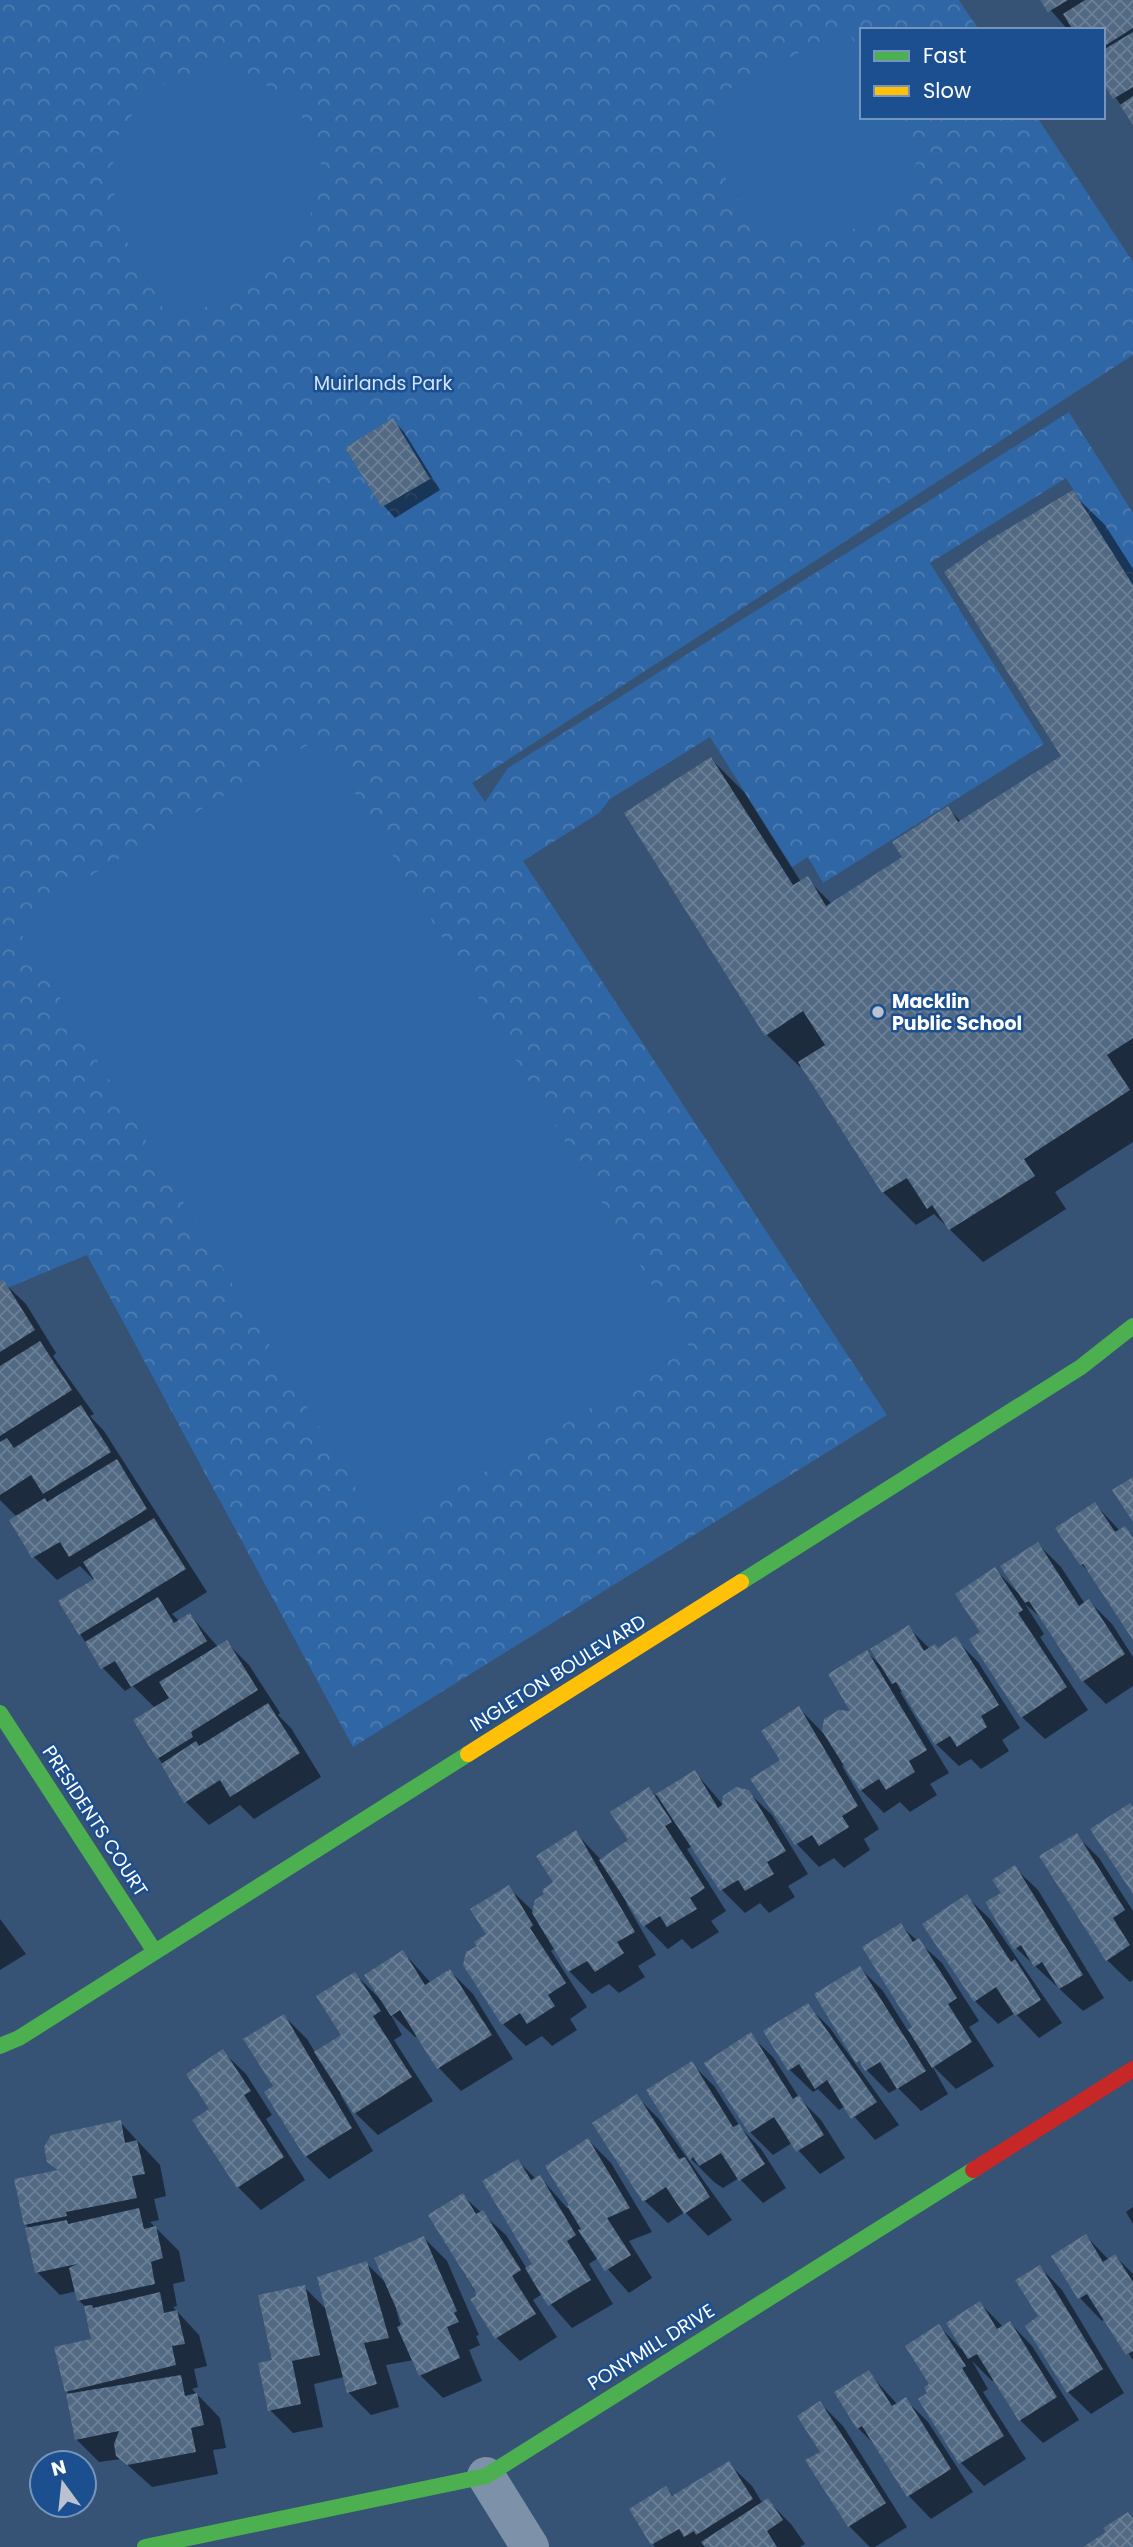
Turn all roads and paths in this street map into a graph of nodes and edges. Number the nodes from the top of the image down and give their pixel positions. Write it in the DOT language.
graph roads {
  1 [pos="1133,1326"];
  2 [pos="0,1713"];
  3 [pos="155,1952"];
  4 [pos="0,2046"];
  5 [pos="1133,2069"];
  6 [pos="486,2476"];
  7 [pos="145,2547"];
  8 [pos="530,2547"];
  1 -- 3 [label="street, INGLETON BOULEVARD"];
  2 -- 3 [label="street, PRESIDENTS COURT"];
  3 -- 4 [label="street, INGLETON BOULEVARD"];
  5 -- 6 [label="street, PONYMILL DRIVE"];
  6 -- 7 [label="street, PONYMILL DRIVE"];
  6 -- 8 [label="street"];
}
